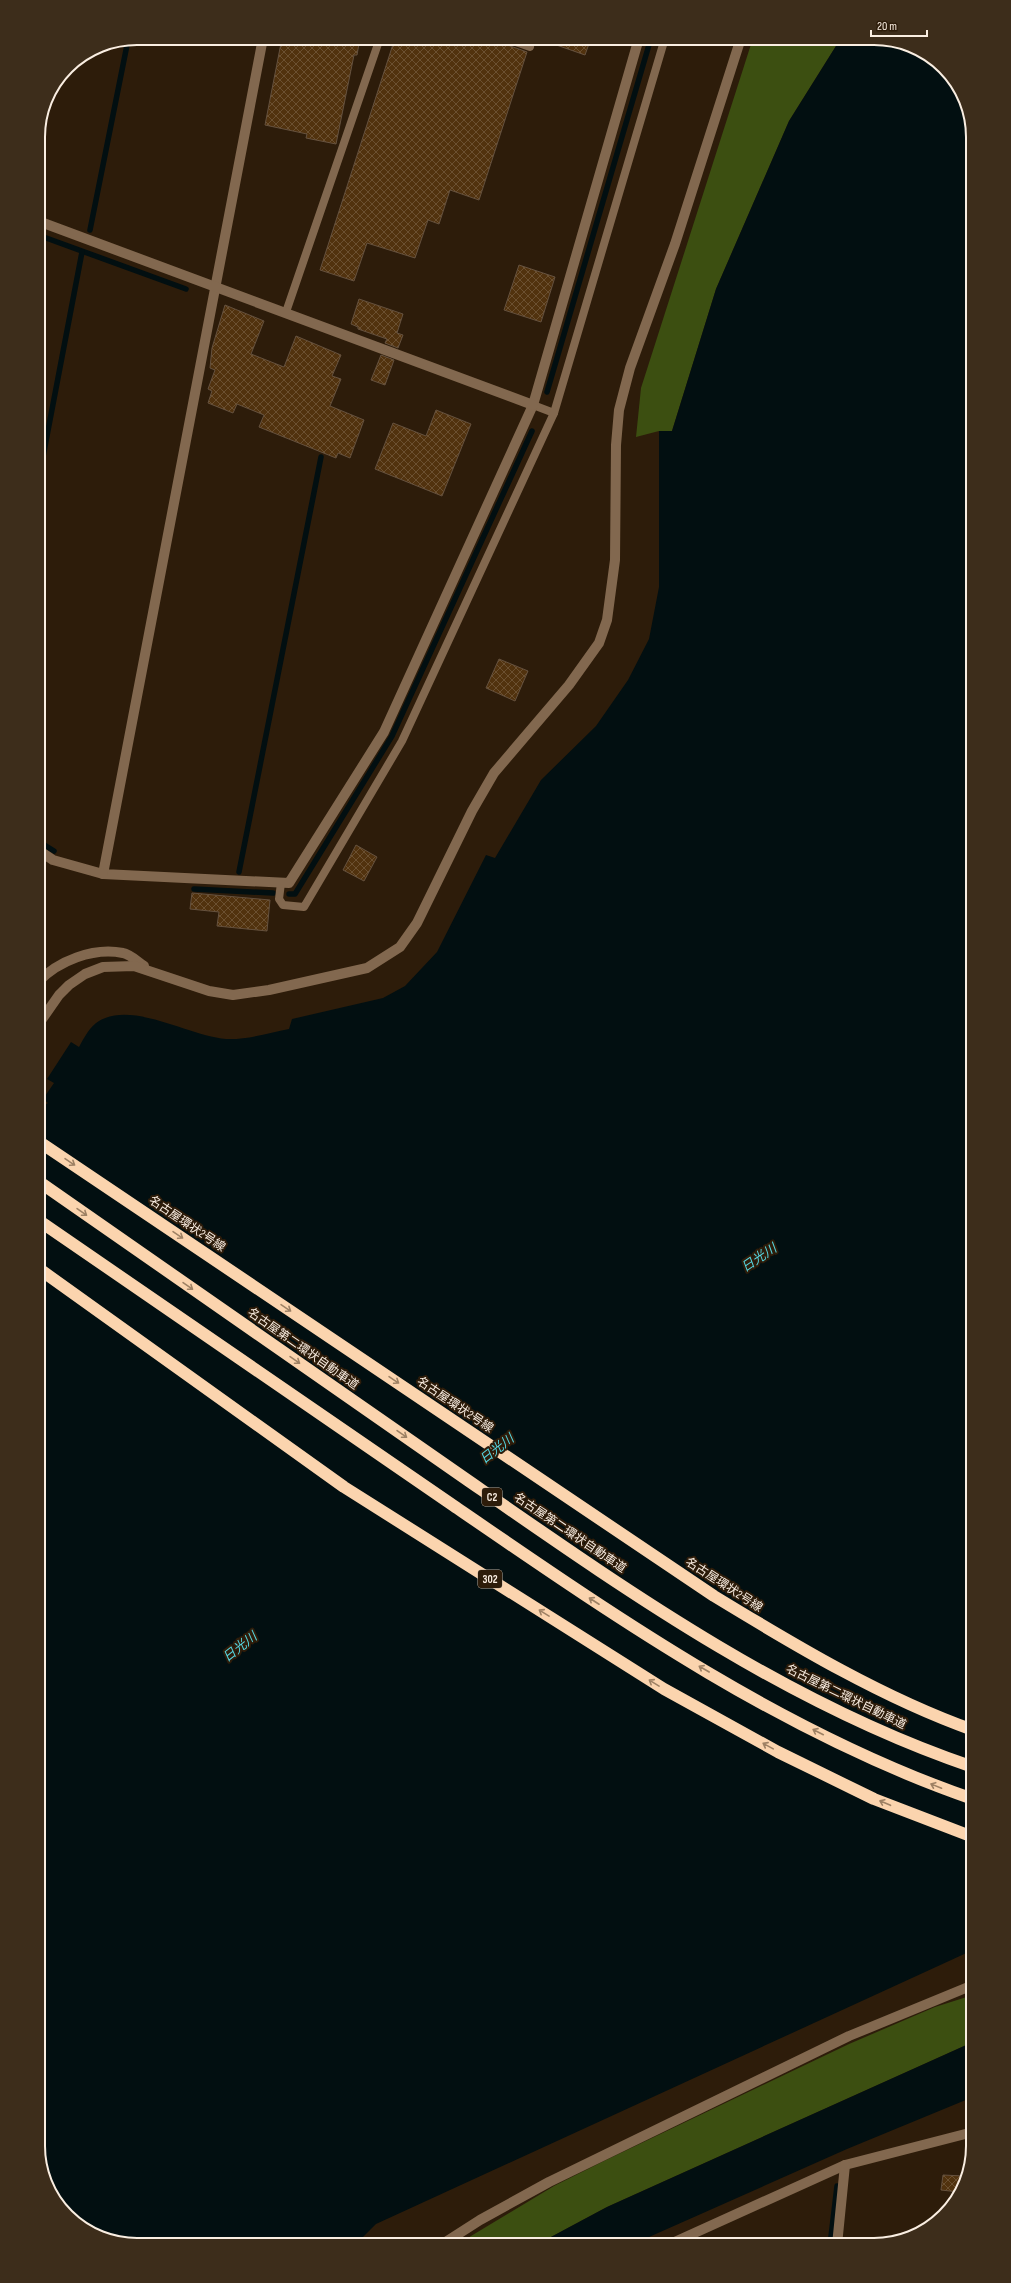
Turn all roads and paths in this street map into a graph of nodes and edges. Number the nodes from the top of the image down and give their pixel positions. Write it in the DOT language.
graph roads {
  1 [pos="262,45"];
  2 [pos="378,45"];
  3 [pos="524,45"];
  4 [pos="637,45"];
  5 [pos="663,45"];
  6 [pos="739,45"];
  7 [pos="530,47"];
  8 [pos="45,223"];
  9 [pos="214,285"];
  10 [pos="286,312"];
  11 [pos="533,405"];
  12 [pos="554,413"];
  13 [pos="45,855"];
  14 [pos="103,874"];
  15 [pos="281,883"];
  16 [pos="153,972"];
  17 [pos="45,976"];
  18 [pos="45,1015"];
  19 [pos="45,1146"];
  20 [pos="45,1186"];
  21 [pos="45,1225"];
  22 [pos="45,1273"];
  23 [pos="966,1727"];
  24 [pos="966,1764"];
  25 [pos="966,1797"];
  26 [pos="966,1836"];
  27 [pos="966,1988"];
  28 [pos="966,2134"];
  29 [pos="845,2164"];
  30 [pos="452,2238"];
  31 [pos="683,2238"];
  32 [pos="838,2238"];
  1 -- 9 [label="street"];
  2 -- 10 [label="lane"];
  3 -- 7 [label="lane"];
  4 -- 11 [label="street"];
  5 -- 12 [label="lane"];
  6 -- 16 [label="street"];
  8 -- 9 [label="street"];
  9 -- 10 [label="street"];
  9 -- 14 [label="street"];
  10 -- 11 [label="street"];
  11 -- 12 [label="lane"];
  11 -- 15 [label="street"];
  12 -- 15 [label="lane"];
  13 -- 14 [label="street"];
  14 -- 15 [label="street"];
  16 -- 17 [label="street"];
  16 -- 18 [label="street"];
  19 -- 23 [label="highway, 名古屋環状2号線, one-way"];
  20 -- 24 [label="highway, 名古屋第二環状自動車道 / C2, one-way"];
  25 -- 21 [label="highway, C2, one-way"];
  26 -- 22 [label="highway, 302, one-way"];
  27 -- 30 [label="street"];
  28 -- 29 [label="street"];
  29 -- 31 [label="street"];
  29 -- 32 [label="street"];
}
